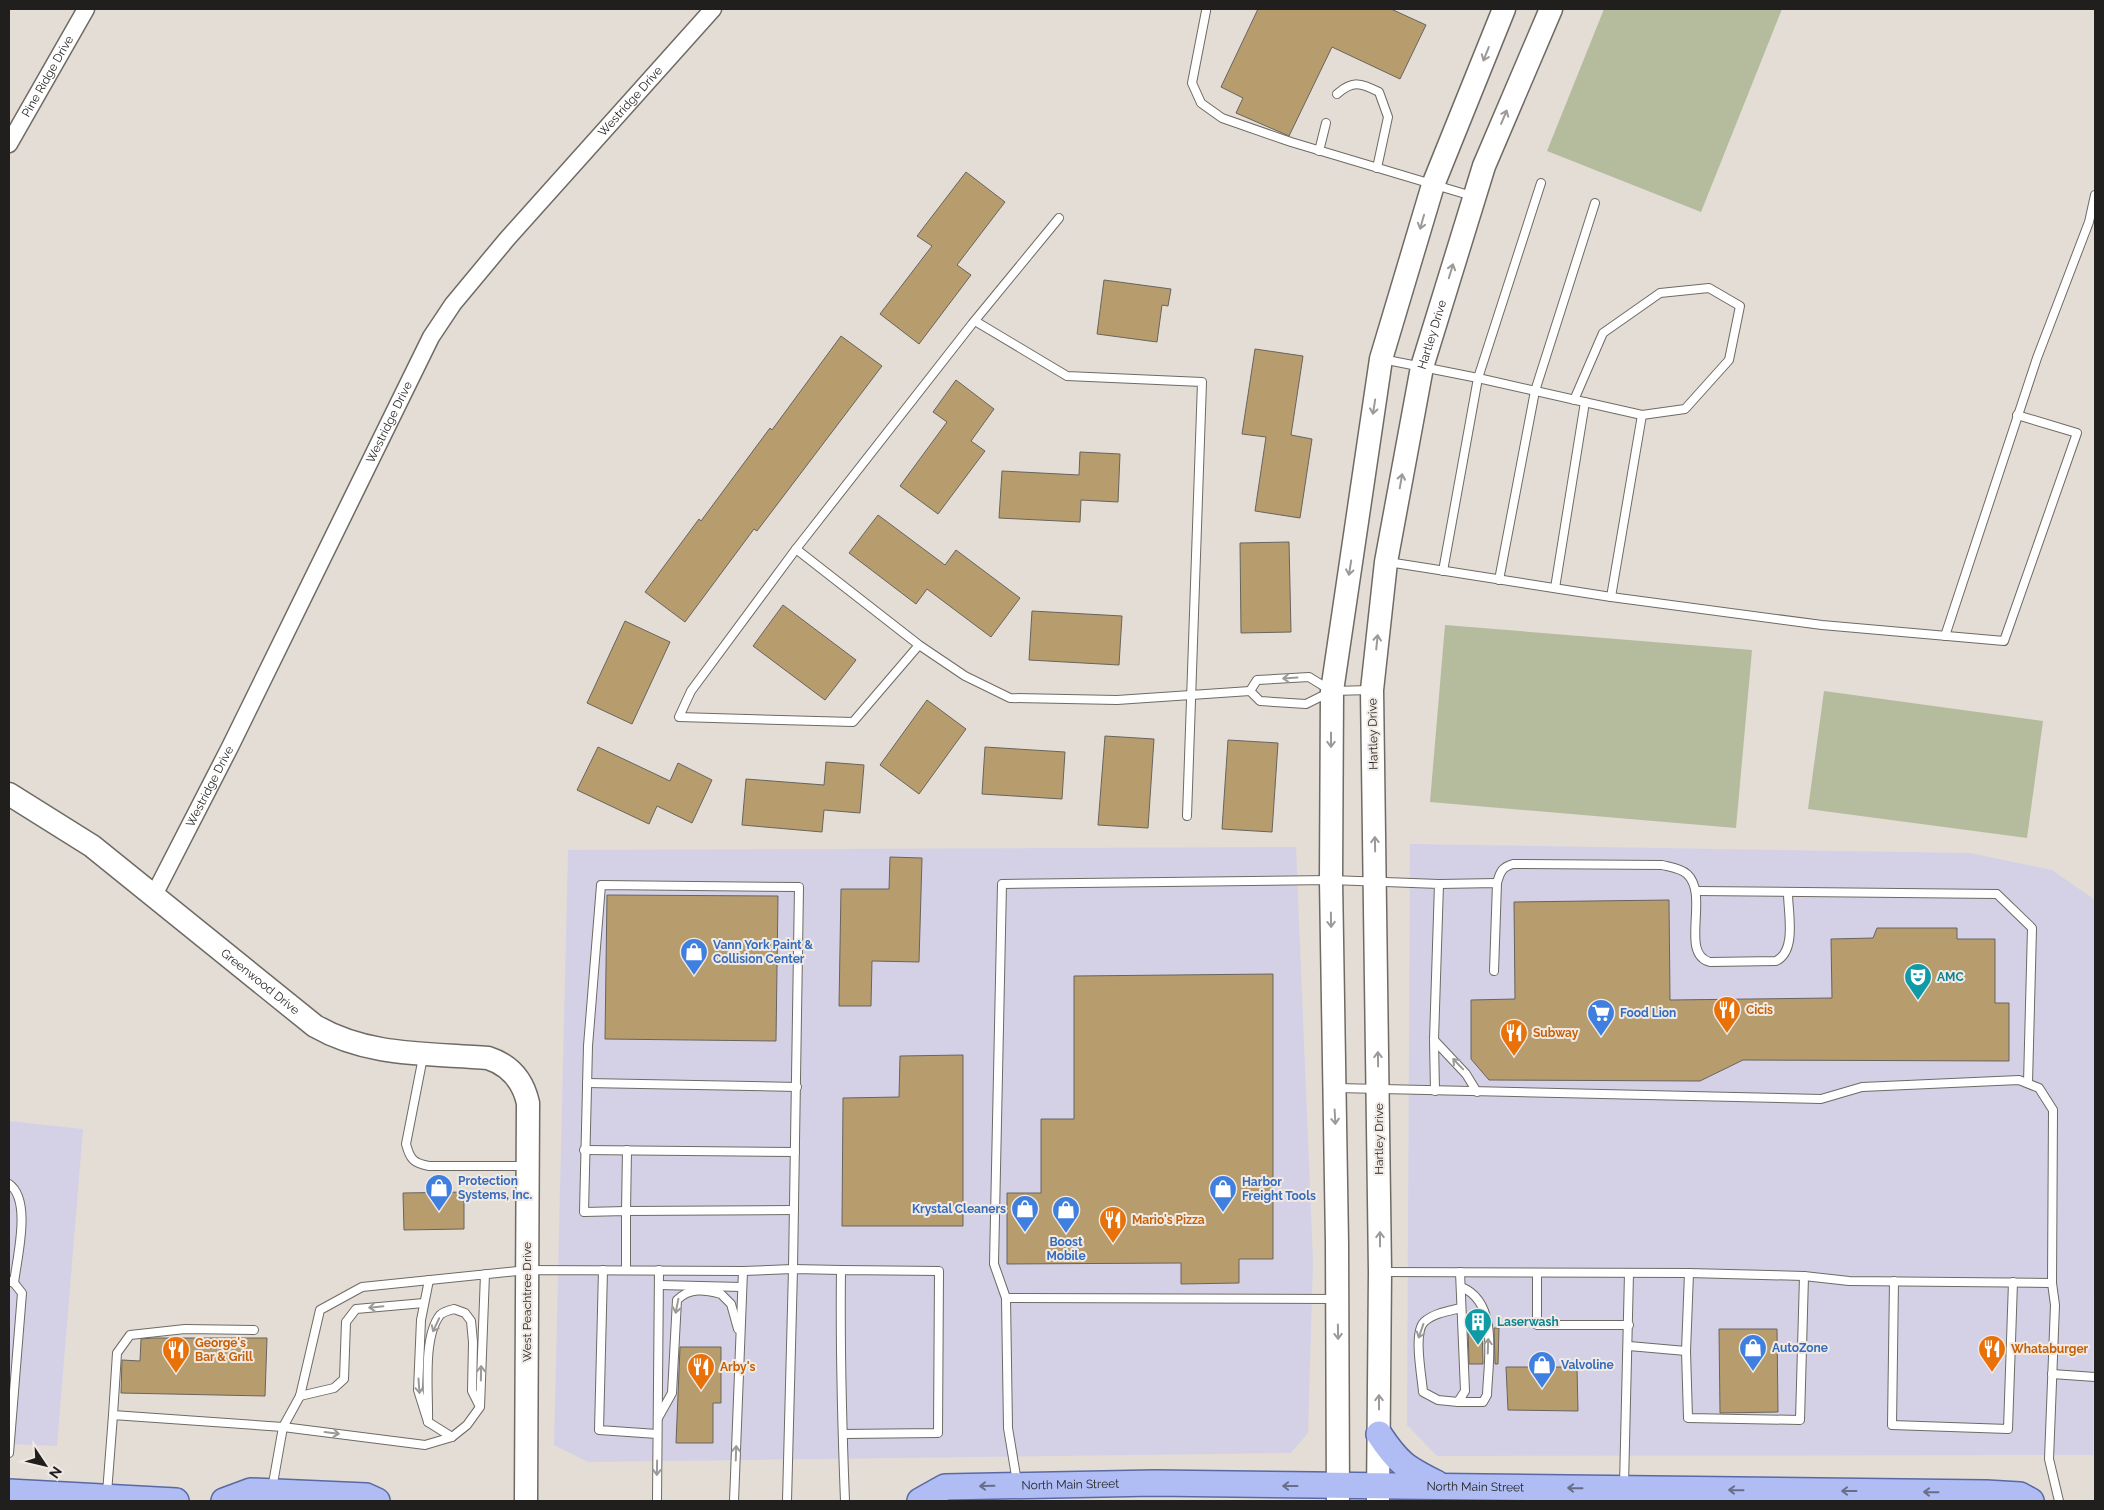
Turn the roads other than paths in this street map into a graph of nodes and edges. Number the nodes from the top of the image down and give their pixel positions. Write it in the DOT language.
graph roads {
  1 [pos="86,9"];
  2 [pos="713,9"];
  3 [pos="1504,9"];
  4 [pos="1551,9"];
  5 [pos="1206,11"];
  6 [pos="1337,94"];
  7 [pos="1326,123"];
  8 [pos="9,144"];
  9 [pos="1319,150"];
  10 [pos="1377,168"];
  11 [pos="1541,183"];
  12 [pos="1433,185"];
  13 [pos="2095,195"];
  14 [pos="1474,197"];
  15 [pos="1595,203"];
  16 [pos="1059,218"];
  17 [pos="975,321"];
  18 [pos="1382,359"];
  19 [pos="1422,367"];
  20 [pos="1478,378"];
  21 [pos="1534,391"];
  22 [pos="1574,400"];
  23 [pos="1585,402"];
  24 [pos="1642,415"];
  25 [pos="2017,415"];
  26 [pos="796,548"];
  27 [pos="1386,562"];
  28 [pos="1444,571"];
  29 [pos="1499,580"];
  30 [pos="1555,588"];
  31 [pos="1611,597"];
  32 [pos="1945,636"];
  33 [pos="919,645"];
  34 [pos="1372,690"];
  35 [pos="1250,691"];
  36 [pos="1332,691"];
  37 [pos="1190,695"];
  38 [pos="9,794"];
  39 [pos="1187,816"];
  40 [pos="1331,880"];
  41 [pos="1376,882"];
  42 [pos="1497,882"];
  43 [pos="1439,884"];
  44 [pos="1696,891"];
  45 [pos="1788,893"];
  46 [pos="154,895"];
  47 [pos="1494,971"];
  48 [pos="1434,1040"];
  49 [pos="424,1053"];
  50 [pos="587,1083"];
  51 [pos="2028,1083"];
  52 [pos="796,1088"];
  53 [pos="1333,1088"];
  54 [pos="1379,1090"];
  55 [pos="1435,1092"];
  56 [pos="1477,1092"];
  57 [pos="528,1104"];
  58 [pos="584,1150"];
  59 [pos="627,1150"];
  60 [pos="795,1152"];
  61 [pos="527,1166"];
  62 [pos="9,1184"];
  63 [pos="794,1210"];
  64 [pos="626,1211"];
  65 [pos="626,1269"];
  66 [pos="792,1269"];
  67 [pos="527,1270"];
  68 [pos="603,1270"];
  69 [pos="659,1270"];
  70 [pos="841,1270"];
  71 [pos="743,1271"];
  72 [pos="1380,1272"];
  73 [pos="1460,1272"];
  74 [pos="1690,1272"];
  75 [pos="1536,1273"];
  76 [pos="1630,1273"];
  77 [pos="485,1274"];
  78 [pos="1804,1276"];
  79 [pos="428,1280"];
  80 [pos="1894,1281"];
  81 [pos="12,1282"];
  82 [pos="2013,1282"];
  83 [pos="2052,1283"];
  84 [pos="659,1285"];
  85 [pos="742,1287"];
  86 [pos="1461,1287"];
  87 [pos="1006,1298"];
  88 [pos="1338,1299"];
  89 [pos="424,1303"];
  90 [pos="1461,1308"];
  91 [pos="1629,1325"];
  92 [pos="254,1330"];
  93 [pos="740,1336"];
  94 [pos="1629,1346"];
  95 [pos="1686,1351"];
  96 [pos="2052,1374"];
  97 [pos="2095,1377"];
  98 [pos="300,1396"];
  99 [pos="1458,1402"];
  100 [pos="480,1407"];
  101 [pos="114,1415"];
  102 [pos="658,1418"];
  103 [pos="10,1419"];
  104 [pos="428,1422"];
  105 [pos="283,1427"];
  106 [pos="657,1434"];
  107 [pos="843,1434"];
  108 [pos="1379,1434"];
  109 [pos="452,1437"];
  110 [pos="9,1453"];
  111 [pos="1443,1486"];
  112 [pos="1624,1489"];
  113 [pos="9,1492"];
  114 [pos="1015,1493"];
  115 [pos="1338,1493"];
  116 [pos="1379,1493"];
  117 [pos="271,1497"];
  118 [pos="97,1498"];
  119 [pos="368,1500"];
  120 [pos="176,1501"];
  121 [pos="224,1501"];
  122 [pos="526,1501"];
  123 [pos="657,1501"];
  124 [pos="734,1501"];
  125 [pos="787,1501"];
  126 [pos="845,1501"];
  127 [pos="920,1501"];
  128 [pos="2031,1501"];
  129 [pos="2059,1501"];
  1 -- 8 [label="street, Pine Ridge Drive"];
  2 -- 46 [label="street, Westridge Drive"];
  3 -- 12 [label="street, one-way"];
  14 -- 4 [label="street, Hartley Drive, one-way"];
  5 -- 9 [label="lane"];
  6 -- 10 [label="lane"];
  7 -- 9 [label="lane"];
  9 -- 10 [label="lane"];
  10 -- 12 [label="lane"];
  11 -- 20 [label="lane"];
  12 -- 14 [label="lane"];
  12 -- 18 [label="street, one-way"];
  13 -- 25 [label="lane"];
  19 -- 14 [label="street, Hartley Drive, one-way"];
  15 -- 21 [label="lane"];
  16 -- 17 [label="lane"];
  17 -- 26 [label="lane"];
  17 -- 37 [label="lane"];
  18 -- 19 [label="lane"];
  18 -- 36 [label="street, one-way"];
  19 -- 20 [label="lane"];
  27 -- 19 [label="street, Hartley Drive, one-way"];
  20 -- 21 [label="lane"];
  20 -- 28 [label="lane"];
  21 -- 22 [label="lane"];
  21 -- 29 [label="lane"];
  22 -- 23 [label="lane"];
  22 -- 24 [label="lane"];
  23 -- 24 [label="lane"];
  23 -- 30 [label="lane"];
  24 -- 31 [label="lane"];
  25 -- 32 [label="lane"];
  25 -- 32 [label="lane"];
  26 -- 33 [label="lane"];
  26 -- 33 [label="lane"];
  27 -- 28 [label="lane"];
  34 -- 27 [label="street, Hartley Drive, one-way"];
  28 -- 29 [label="lane"];
  29 -- 30 [label="lane"];
  30 -- 31 [label="lane"];
  31 -- 32 [label="lane"];
  33 -- 37 [label="lane"];
  34 -- 36 [label="lane"];
  41 -- 34 [label="street, Hartley Drive, one-way"];
  35 -- 36 [label="lane"];
  36 -- 35 [label="lane, one-way"];
  35 -- 37 [label="lane"];
  36 -- 40 [label="street, one-way"];
  37 -- 39 [label="lane"];
  38 -- 46 [label="street, Greenwood Drive"];
  40 -- 41 [label="lane"];
  40 -- 53 [label="street, one-way"];
  40 -- 87 [label="lane"];
  41 -- 43 [label="lane"];
  54 -- 41 [label="street, Hartley Drive, one-way"];
  42 -- 43 [label="lane"];
  42 -- 44 [label="lane"];
  42 -- 47 [label="lane"];
  43 -- 48 [label="lane"];
  44 -- 45 [label="lane"];
  44 -- 45 [label="lane"];
  45 -- 51 [label="lane"];
  46 -- 49 [label="street, Greenwood Drive"];
  48 -- 55 [label="lane"];
  56 -- 48 [label="lane, one-way"];
  49 -- 57 [label="street, Greenwood Drive"];
  49 -- 61 [label="lane"];
  50 -- 52 [label="lane"];
  50 -- 52 [label="lane"];
  50 -- 58 [label="lane"];
  51 -- 56 [label="lane"];
  51 -- 83 [label="lane"];
  52 -- 60 [label="lane"];
  53 -- 54 [label="lane"];
  53 -- 88 [label="street, one-way"];
  54 -- 55 [label="lane"];
  72 -- 54 [label="street, Hartley Drive, one-way"];
  55 -- 56 [label="lane"];
  57 -- 61 [label="street, West Peachtree Drive"];
  58 -- 59 [label="lane"];
  58 -- 64 [label="lane"];
  59 -- 60 [label="lane"];
  59 -- 64 [label="lane"];
  60 -- 63 [label="lane"];
  61 -- 67 [label="street, West Peachtree Drive"];
  62 -- 81 [label="lane"];
  63 -- 64 [label="lane"];
  63 -- 66 [label="lane"];
  64 -- 65 [label="lane"];
  65 -- 68 [label="lane"];
  65 -- 69 [label="lane"];
  66 -- 70 [label="lane"];
  66 -- 71 [label="lane"];
  66 -- 125 [label="lane"];
  67 -- 68 [label="lane"];
  67 -- 77 [label="lane"];
  67 -- 122 [label="street, West Peachtree Drive"];
  68 -- 106 [label="lane"];
  69 -- 71 [label="lane"];
  69 -- 84 [label="lane"];
  70 -- 107 [label="lane"];
  70 -- 107 [label="lane"];
  71 -- 85 [label="lane"];
  72 -- 73 [label="lane"];
  108 -- 72 [label="street, Hartley Drive, one-way"];
  73 -- 75 [label="lane"];
  73 -- 86 [label="lane"];
  74 -- 76 [label="lane"];
  74 -- 78 [label="lane"];
  74 -- 95 [label="lane"];
  75 -- 76 [label="lane"];
  75 -- 91 [label="lane"];
  76 -- 91 [label="lane"];
  77 -- 79 [label="lane"];
  100 -- 77 [label="lane, one-way"];
  78 -- 80 [label="lane"];
  78 -- 95 [label="lane"];
  79 -- 89 [label="lane"];
  79 -- 98 [label="lane"];
  80 -- 82 [label="lane"];
  80 -- 82 [label="lane"];
  81 -- 103 [label="lane"];
  82 -- 83 [label="lane"];
  83 -- 96 [label="lane"];
  84 -- 85 [label="lane"];
  84 -- 102 [label="lane"];
  85 -- 93 [label="lane"];
  86 -- 90 [label="lane"];
  99 -- 86 [label="lane, one-way"];
  87 -- 88 [label="lane"];
  87 -- 114 [label="lane"];
  88 -- 115 [label="street, one-way"];
  89 -- 98 [label="lane, one-way"];
  89 -- 104 [label="lane, one-way"];
  90 -- 99 [label="lane"];
  90 -- 99 [label="lane, one-way"];
  91 -- 94 [label="lane"];
  92 -- 101 [label="lane"];
  93 -- 102 [label="lane, one-way"];
  124 -- 93 [label="lane, one-way"];
  94 -- 95 [label="lane"];
  94 -- 112 [label="lane"];
  96 -- 97 [label="lane"];
  96 -- 129 [label="lane"];
  98 -- 105 [label="lane"];
  100 -- 104 [label="lane, one-way"];
  100 -- 109 [label="lane"];
  101 -- 105 [label="lane"];
  101 -- 118 [label="lane"];
  102 -- 106 [label="lane"];
  103 -- 110 [label="lane"];
  104 -- 109 [label="lane"];
  105 -- 109 [label="lane, one-way"];
  105 -- 117 [label="lane"];
  106 -- 123 [label="lane, one-way"];
  107 -- 126 [label="lane"];
  108 -- 111 [label="main road"];
  108 -- 116 [label="street, Hartley Drive"];
  112 -- 111 [label="main road, North Main Street, one-way"];
  111 -- 116 [label="main road, North Main Street"];
  128 -- 112 [label="main road, North Main Street, one-way"];
  113 -- 118 [label="main road"];
  115 -- 114 [label="main road, North Main Street, one-way"];
  114 -- 127 [label="main road, North Main Street, one-way"];
  115 -- 116 [label="main road, North Main Street"];
  117 -- 119 [label="main road"];
  117 -- 121 [label="main road"];
  118 -- 120 [label="main road"];
}
